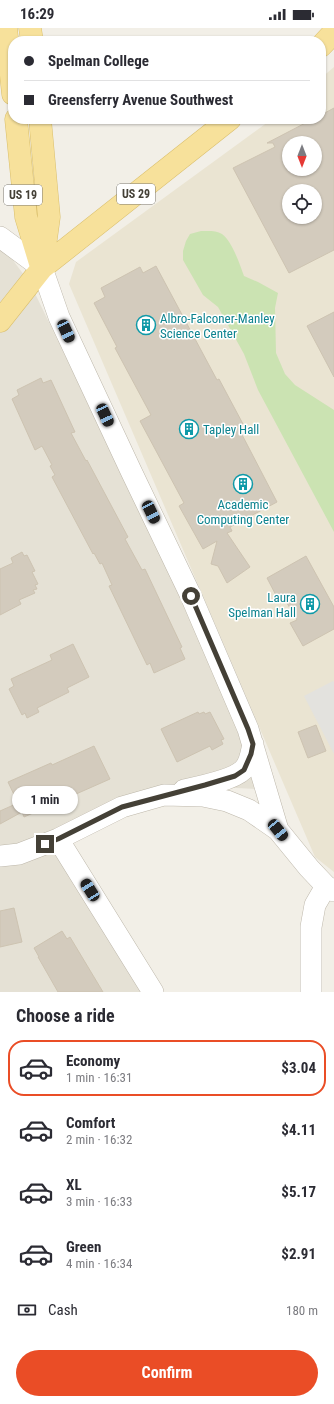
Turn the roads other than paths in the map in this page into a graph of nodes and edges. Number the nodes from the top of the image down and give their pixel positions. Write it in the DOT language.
graph roads {
  1 [pos="6,28"];
  2 [pos="334,32"];
  3 [pos="326,41"];
  4 [pos="8,47"];
  5 [pos="17,124"];
  6 [pos="41,124"];
  7 [pos="224,124"];
  8 [pos="0,237"];
  9 [pos="42,268"];
  10 [pos="0,321"];
  11 [pos="253,744"];
  12 [pos="164,795"];
  13 [pos="278,830"];
  14 [pos="58,839"];
  15 [pos="0,856"];
  16 [pos="330,889"];
  17 [pos="153,992"];
  18 [pos="311,992"];
  1 -- 4 [label="main road"];
  2 -- 3 [label="main road"];
  5 -- 9 [label="main road, US 19"];
  6 -- 9 [label="main road, US 19"];
  7 -- 9 [label="main road, US 29"];
  8 -- 9 [label="street"];
  9 -- 10 [label="main road, US 19"];
  9 -- 11 [label="street"];
  11 -- 12 [label="street"];
  11 -- 13 [label="street"];
  12 -- 13 [label="street"];
  12 -- 14 [label="street"];
  13 -- 16 [label="street"];
  14 -- 15 [label="street"];
  14 -- 17 [label="street"];
  16 -- 18 [label="street"];
}
